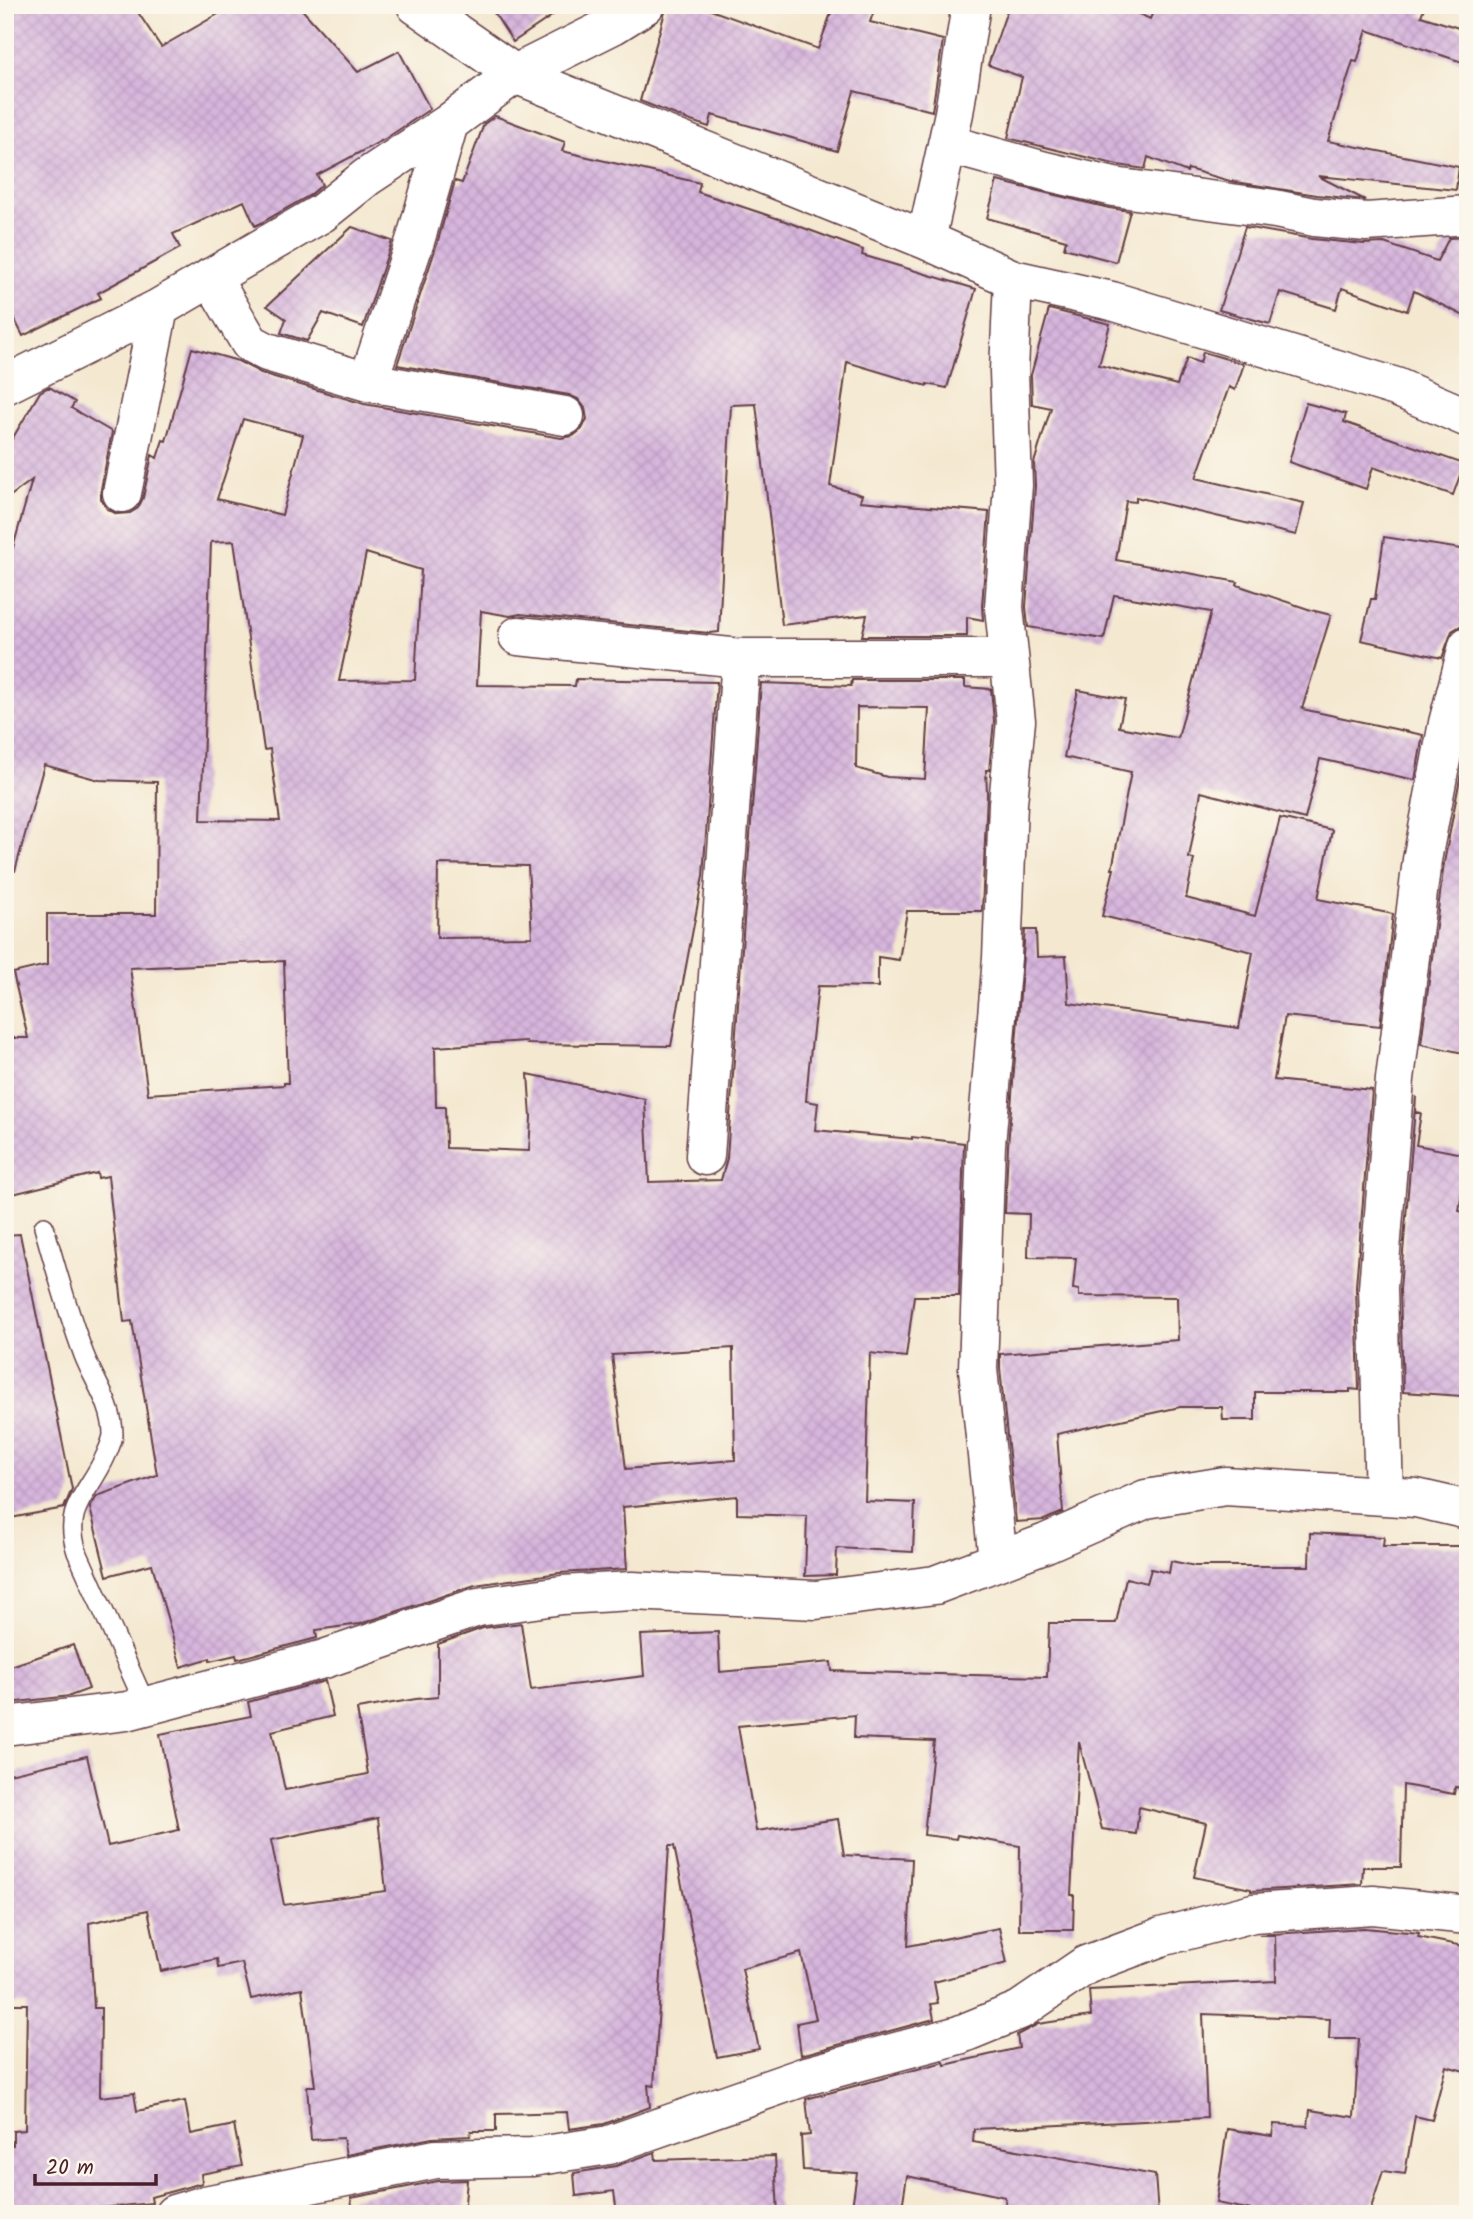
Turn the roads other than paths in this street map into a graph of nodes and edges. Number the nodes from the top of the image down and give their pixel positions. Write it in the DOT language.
graph roads {
  1 [pos="416,5"];
  2 [pos="645,5"];
  3 [pos="971,5"];
  4 [pos="515,74"];
  5 [pos="449,123"];
  6 [pos="947,144"];
  7 [pos="1468,215"];
  8 [pos="926,240"];
  9 [pos="211,277"];
  10 [pos="1013,279"];
  11 [pos="159,308"];
  12 [pos="368,382"];
  13 [pos="5,385"];
  14 [pos="565,415"];
  15 [pos="1468,418"];
  16 [pos="122,493"];
  17 [pos="518,636"];
  18 [pos="1468,646"];
  19 [pos="1009,658"];
  20 [pos="741,659"];
  21 [pos="705,1156"];
  22 [pos="44,1227"];
  23 [pos="1384,1496"];
  24 [pos="1468,1510"];
  25 [pos="998,1561"];
  26 [pos="146,1706"];
  27 [pos="5,1726"];
  28 [pos="1468,1915"];
  29 [pos="174,2214"];
  1 -- 4 [label="street"];
  2 -- 4 [label="street"];
  3 -- 6 [label="street"];
  4 -- 5 [label="street"];
  4 -- 8 [label="street"];
  5 -- 9 [label="street"];
  5 -- 12 [label="street"];
  6 -- 7 [label="street"];
  6 -- 8 [label="street"];
  8 -- 10 [label="street"];
  9 -- 11 [label="street"];
  9 -- 12 [label="street"];
  10 -- 15 [label="street"];
  10 -- 19 [label="street"];
  11 -- 13 [label="street"];
  11 -- 16 [label="street"];
  12 -- 14 [label="street"];
  17 -- 20 [label="street"];
  18 -- 23 [label="street"];
  19 -- 20 [label="street"];
  19 -- 25 [label="street"];
  20 -- 21 [label="street"];
  22 -- 26 [label="lane"];
  23 -- 24 [label="street"];
  23 -- 25 [label="street"];
  25 -- 26 [label="street"];
  26 -- 27 [label="street"];
  28 -- 29 [label="street"];
}
